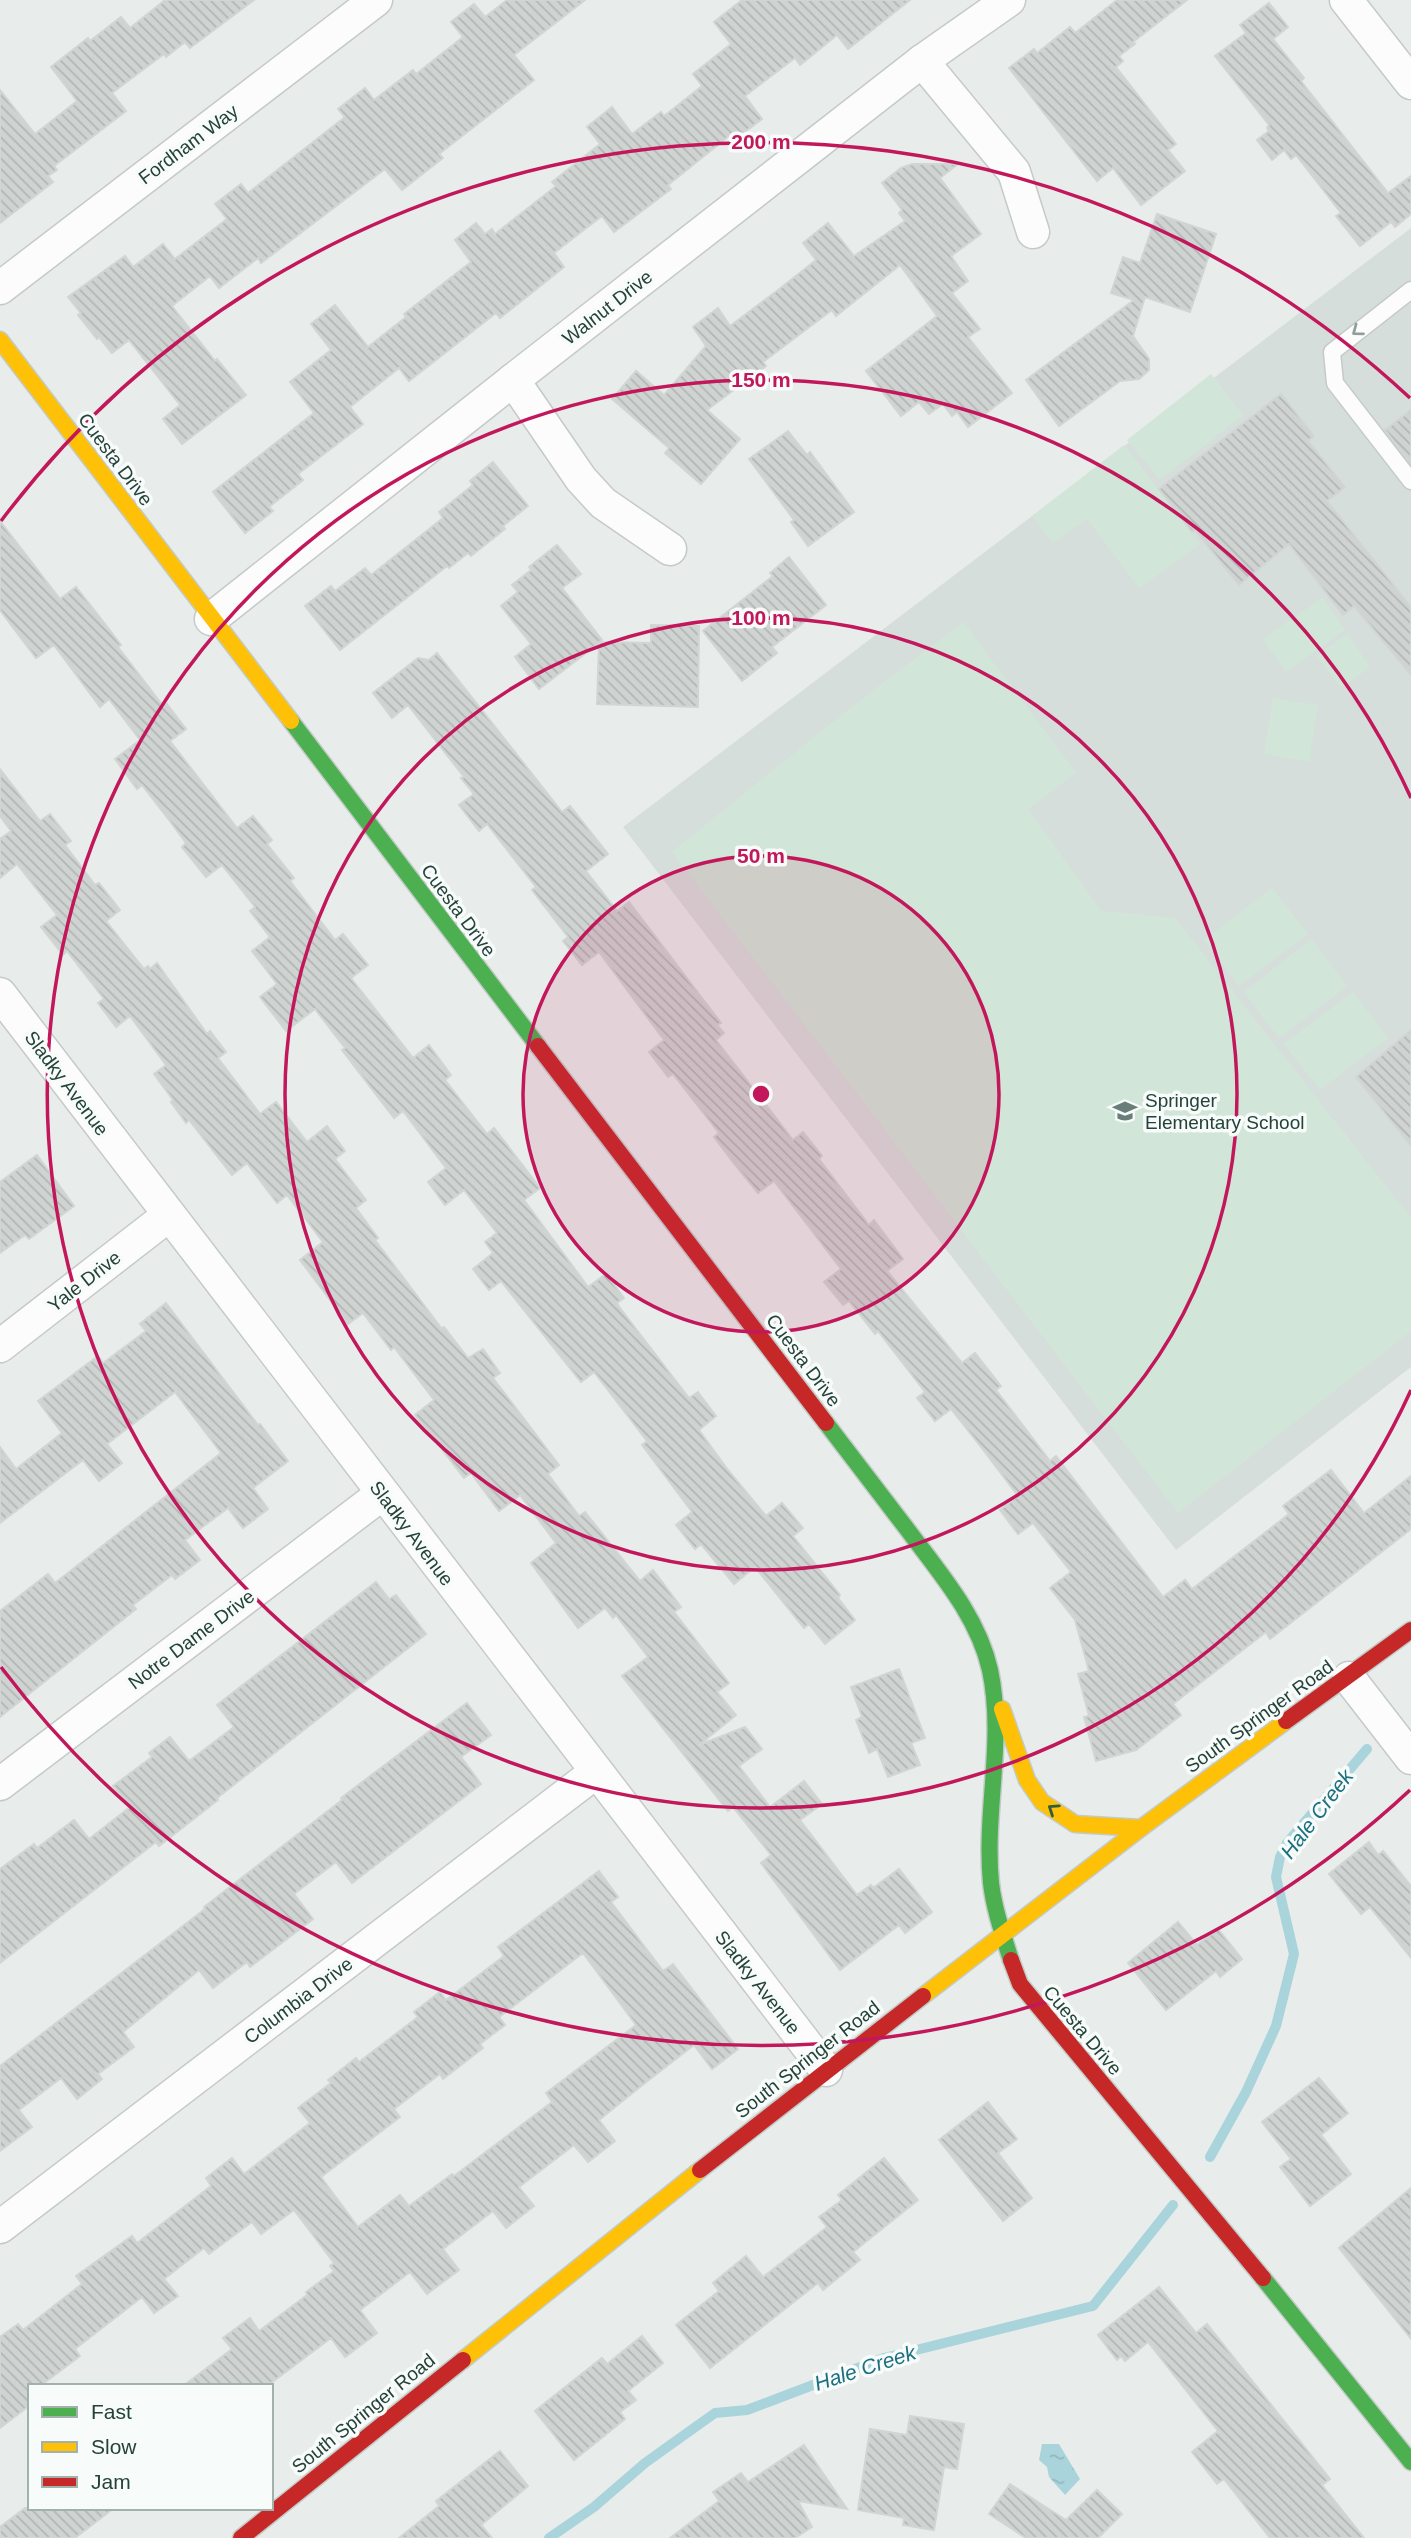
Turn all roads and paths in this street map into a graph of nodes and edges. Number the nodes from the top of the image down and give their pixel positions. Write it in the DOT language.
graph roads {
  1 [pos="376,0"];
  2 [pos="1009,0"];
  3 [pos="1346,0"];
  4 [pos="922,61"];
  5 [pos="1411,83"];
  6 [pos="1033,232"];
  7 [pos="0,288"];
  8 [pos="1411,290"];
  9 [pos="0,340"];
  10 [pos="513,380"];
  11 [pos="1411,481"];
  12 [pos="670,549"];
  13 [pos="211,619"];
  14 [pos="0,994"];
  15 [pos="169,1215"];
  16 [pos="0,1346"];
  17 [pos="383,1493"];
  18 [pos="1411,1630"];
  19 [pos="1349,1678"];
  20 [pos="992,1681"];
  21 [pos="1411,1758"];
  22 [pos="596,1772"];
  23 [pos="0,1784"];
  24 [pos="1141,1828"];
  25 [pos="1003,1934"];
  26 [pos="826,2070"];
  27 [pos="0,2227"];
  28 [pos="1411,2462"];
  29 [pos="241,2538"];
  1 -- 7 [label="street, Fordham Way"];
  2 -- 4 [label="street, Walnut Drive"];
  3 -- 5 [label="street"];
  4 -- 6 [label="street"];
  4 -- 10 [label="street, Walnut Drive"];
  8 -- 11 [label="lane, one-way"];
  9 -- 13 [label="street, Cuesta Drive"];
  10 -- 12 [label="street"];
  10 -- 13 [label="street, Walnut Drive"];
  13 -- 20 [label="street, Cuesta Drive"];
  14 -- 15 [label="street, Sladky Avenue"];
  15 -- 16 [label="street, Yale Drive"];
  15 -- 17 [label="street, Sladky Avenue"];
  17 -- 22 [label="street, Sladky Avenue"];
  17 -- 23 [label="street, Notre Dame Drive"];
  18 -- 19 [label="street, South Springer Road"];
  19 -- 21 [label="street"];
  19 -- 24 [label="street, South Springer Road"];
  24 -- 20 [label="street, one-way"];
  20 -- 25 [label="street, Cuesta Drive"];
  22 -- 26 [label="street, Sladky Avenue"];
  22 -- 27 [label="street, Columbia Drive"];
  24 -- 25 [label="street, South Springer Road"];
  25 -- 26 [label="street, South Springer Road"];
  25 -- 28 [label="street, Cuesta Drive"];
  26 -- 29 [label="street, South Springer Road"];
}
